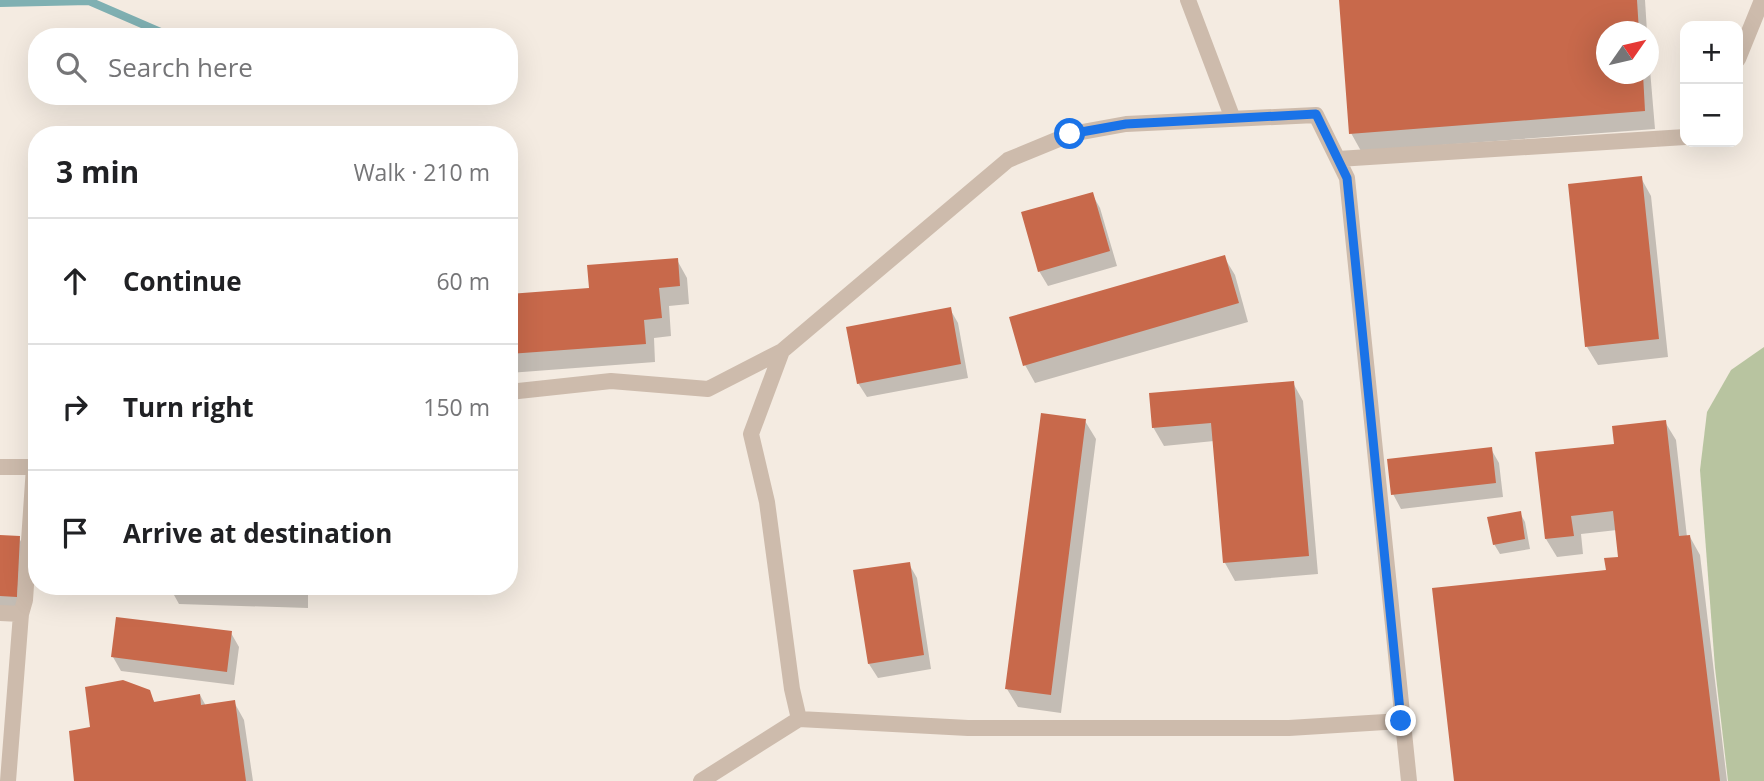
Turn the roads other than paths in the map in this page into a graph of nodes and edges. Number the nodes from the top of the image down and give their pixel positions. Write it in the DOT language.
graph roads {
  1 [pos="1188,0"];
  2 [pos="1762,0"];
  3 [pos="1743,48"];
  4 [pos="1233,119"];
  5 [pos="1680,137"];
  6 [pos="1338,159"];
  7 [pos="782,351"];
  8 [pos="518,392"];
  9 [pos="0,467"];
  10 [pos="28,467"];
  11 [pos="28,560"];
  12 [pos="0,613"];
  13 [pos="21,614"];
  14 [pos="799,719"];
  15 [pos="1401,721"];
  16 [pos="8,781"];
  17 [pos="701,781"];
  18 [pos="1409,781"];
  1 -- 4 [label="lane"];
  2 -- 3 [label="lane"];
  4 -- 6 [label="lane"];
  4 -- 7 [label="lane"];
  5 -- 6 [label="lane"];
  6 -- 15 [label="lane"];
  7 -- 8 [label="lane"];
  7 -- 14 [label="lane"];
  9 -- 10 [label="lane"];
  11 -- 13 [label="lane"];
  12 -- 13 [label="lane"];
  13 -- 16 [label="lane"];
  14 -- 15 [label="lane"];
  14 -- 17 [label="lane"];
  15 -- 18 [label="lane"];
}
